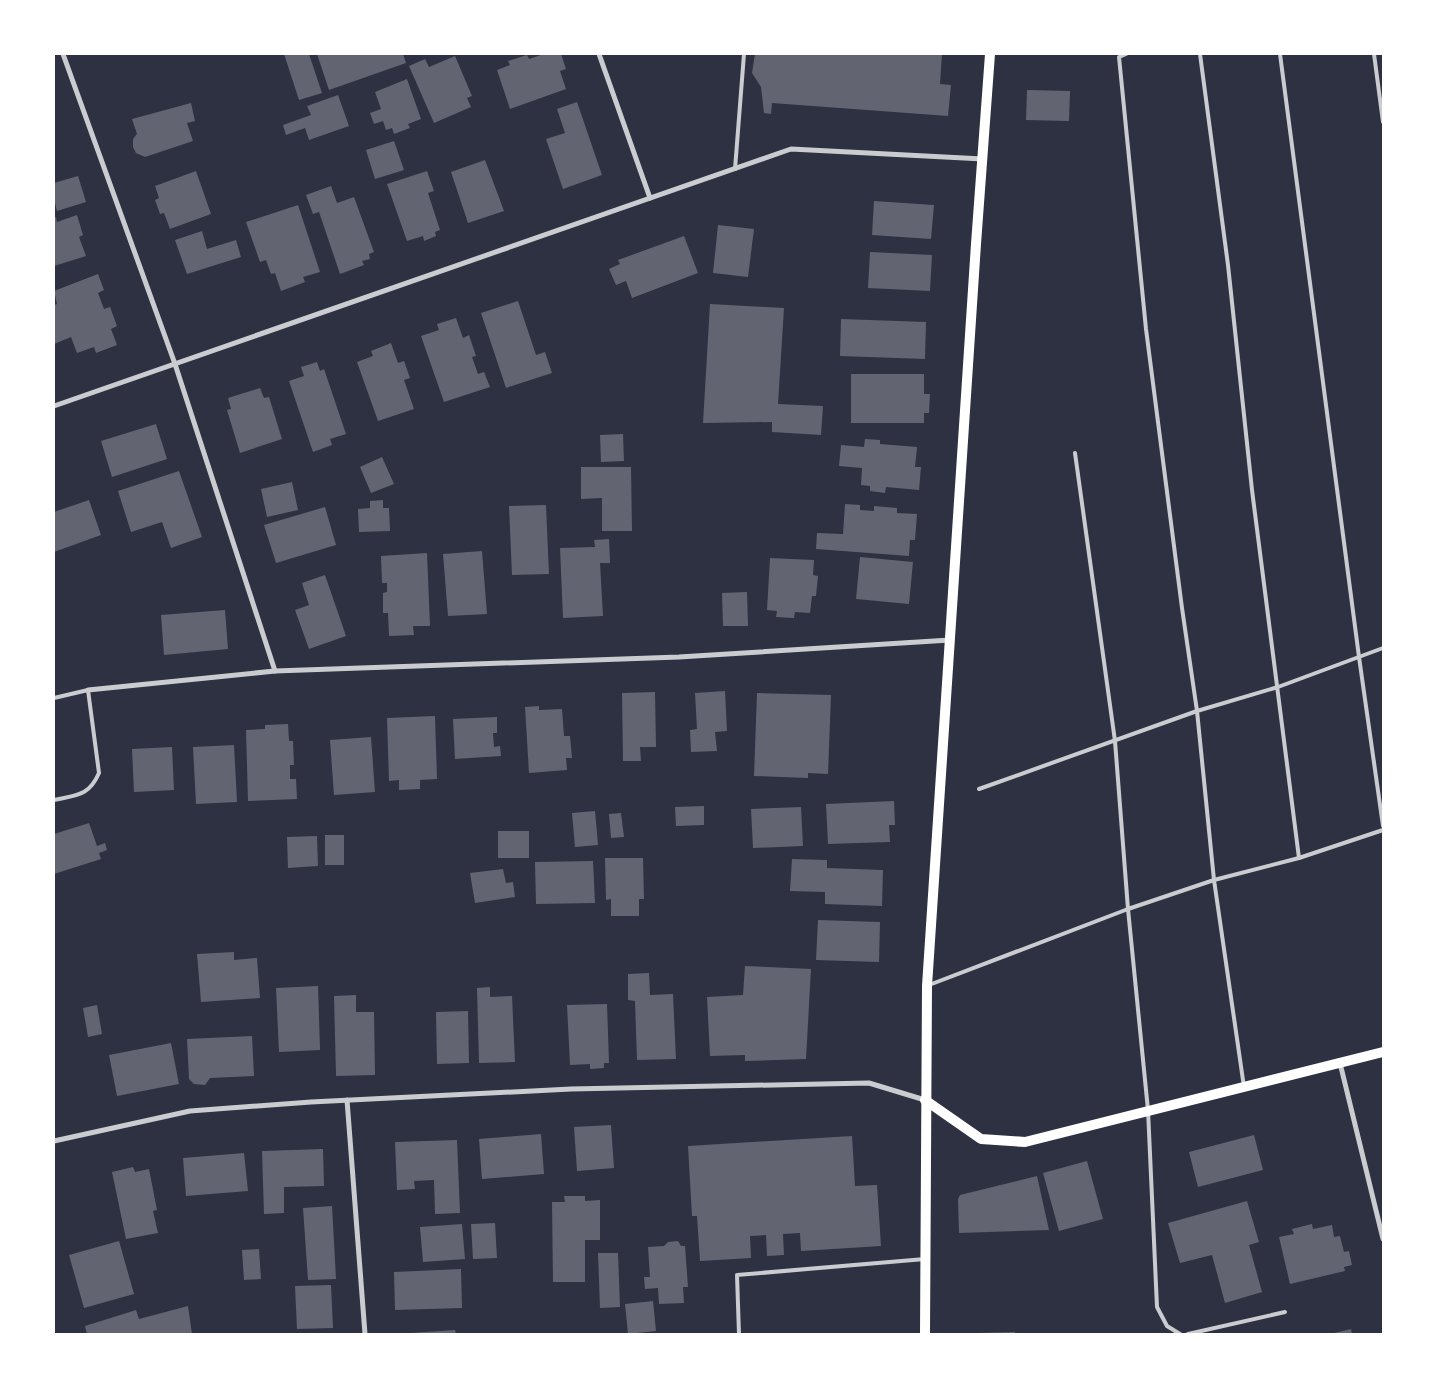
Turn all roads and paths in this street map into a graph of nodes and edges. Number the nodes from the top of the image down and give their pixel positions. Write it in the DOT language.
graph roads {
  1 [pos="63,54"];
  2 [pos="599,54"];
  3 [pos="744,54"];
  4 [pos="990,54"];
  5 [pos="1126,54"];
  6 [pos="1200,54"];
  7 [pos="1280,54"];
  8 [pos="1374,54"];
  9 [pos="1383,122"];
  10 [pos="984,159"];
  11 [pos="735,169"];
  12 [pos="650,198"];
  13 [pos="175,364"];
  14 [pos="54,406"];
  15 [pos="1075,453"];
  16 [pos="950,640"];
  17 [pos="1383,648"];
  18 [pos="1359,657"];
  19 [pos="276,671"];
  20 [pos="1278,688"];
  21 [pos="88,690"];
  22 [pos="54,698"];
  23 [pos="1197,711"];
  24 [pos="1115,741"];
  25 [pos="979,789"];
  26 [pos="54,800"];
  27 [pos="1383,826"];
  28 [pos="1383,830"];
  29 [pos="1300,858"];
  30 [pos="1214,880"];
  31 [pos="1128,909"];
  32 [pos="926,986"];
  33 [pos="1383,1052"];
  34 [pos="1340,1063"];
  35 [pos="1244,1087"];
  36 [pos="347,1100"];
  37 [pos="925,1100"];
  38 [pos="1148,1110"];
  39 [pos="54,1142"];
  40 [pos="1383,1239"];
  41 [pos="925,1259"];
  42 [pos="1285,1312"];
  43 [pos="365,1334"];
  44 [pos="739,1334"];
  45 [pos="924,1334"];
  46 [pos="1180,1334"];
  47 [pos="1188,1334"];
  1 -- 13 [label="street"];
  2 -- 12 [label="street"];
  3 -- 11 [label="lane"];
  4 -- 10 [label="main road"];
  5 -- 23 [label="lane"];
  6 -- 20 [label="lane"];
  7 -- 18 [label="lane"];
  8 -- 9 [label="lane"];
  10 -- 11 [label="street"];
  10 -- 16 [label="main road"];
  11 -- 12 [label="street"];
  12 -- 13 [label="street"];
  13 -- 14 [label="street"];
  13 -- 19 [label="street"];
  15 -- 24 [label="lane"];
  16 -- 19 [label="street"];
  16 -- 32 [label="main road"];
  17 -- 18 [label="lane"];
  18 -- 20 [label="lane"];
  18 -- 27 [label="lane"];
  19 -- 21 [label="street"];
  20 -- 23 [label="lane"];
  20 -- 29 [label="lane"];
  21 -- 22 [label="lane"];
  21 -- 26 [label="lane"];
  23 -- 24 [label="lane"];
  23 -- 30 [label="lane"];
  24 -- 25 [label="lane"];
  24 -- 31 [label="lane"];
  28 -- 29 [label="lane"];
  29 -- 30 [label="lane"];
  30 -- 31 [label="lane"];
  30 -- 35 [label="lane"];
  31 -- 32 [label="lane"];
  31 -- 38 [label="lane"];
  32 -- 37 [label="main road"];
  33 -- 34 [label="main road"];
  34 -- 35 [label="main road"];
  34 -- 40 [label="street"];
  35 -- 38 [label="main road"];
  36 -- 37 [label="street"];
  36 -- 39 [label="street"];
  36 -- 43 [label="street"];
  37 -- 38 [label="main road"];
  37 -- 41 [label="main road"];
  38 -- 46 [label="lane"];
  41 -- 44 [label="lane"];
  41 -- 45 [label="main road"];
  42 -- 47 [label="lane"];
}
